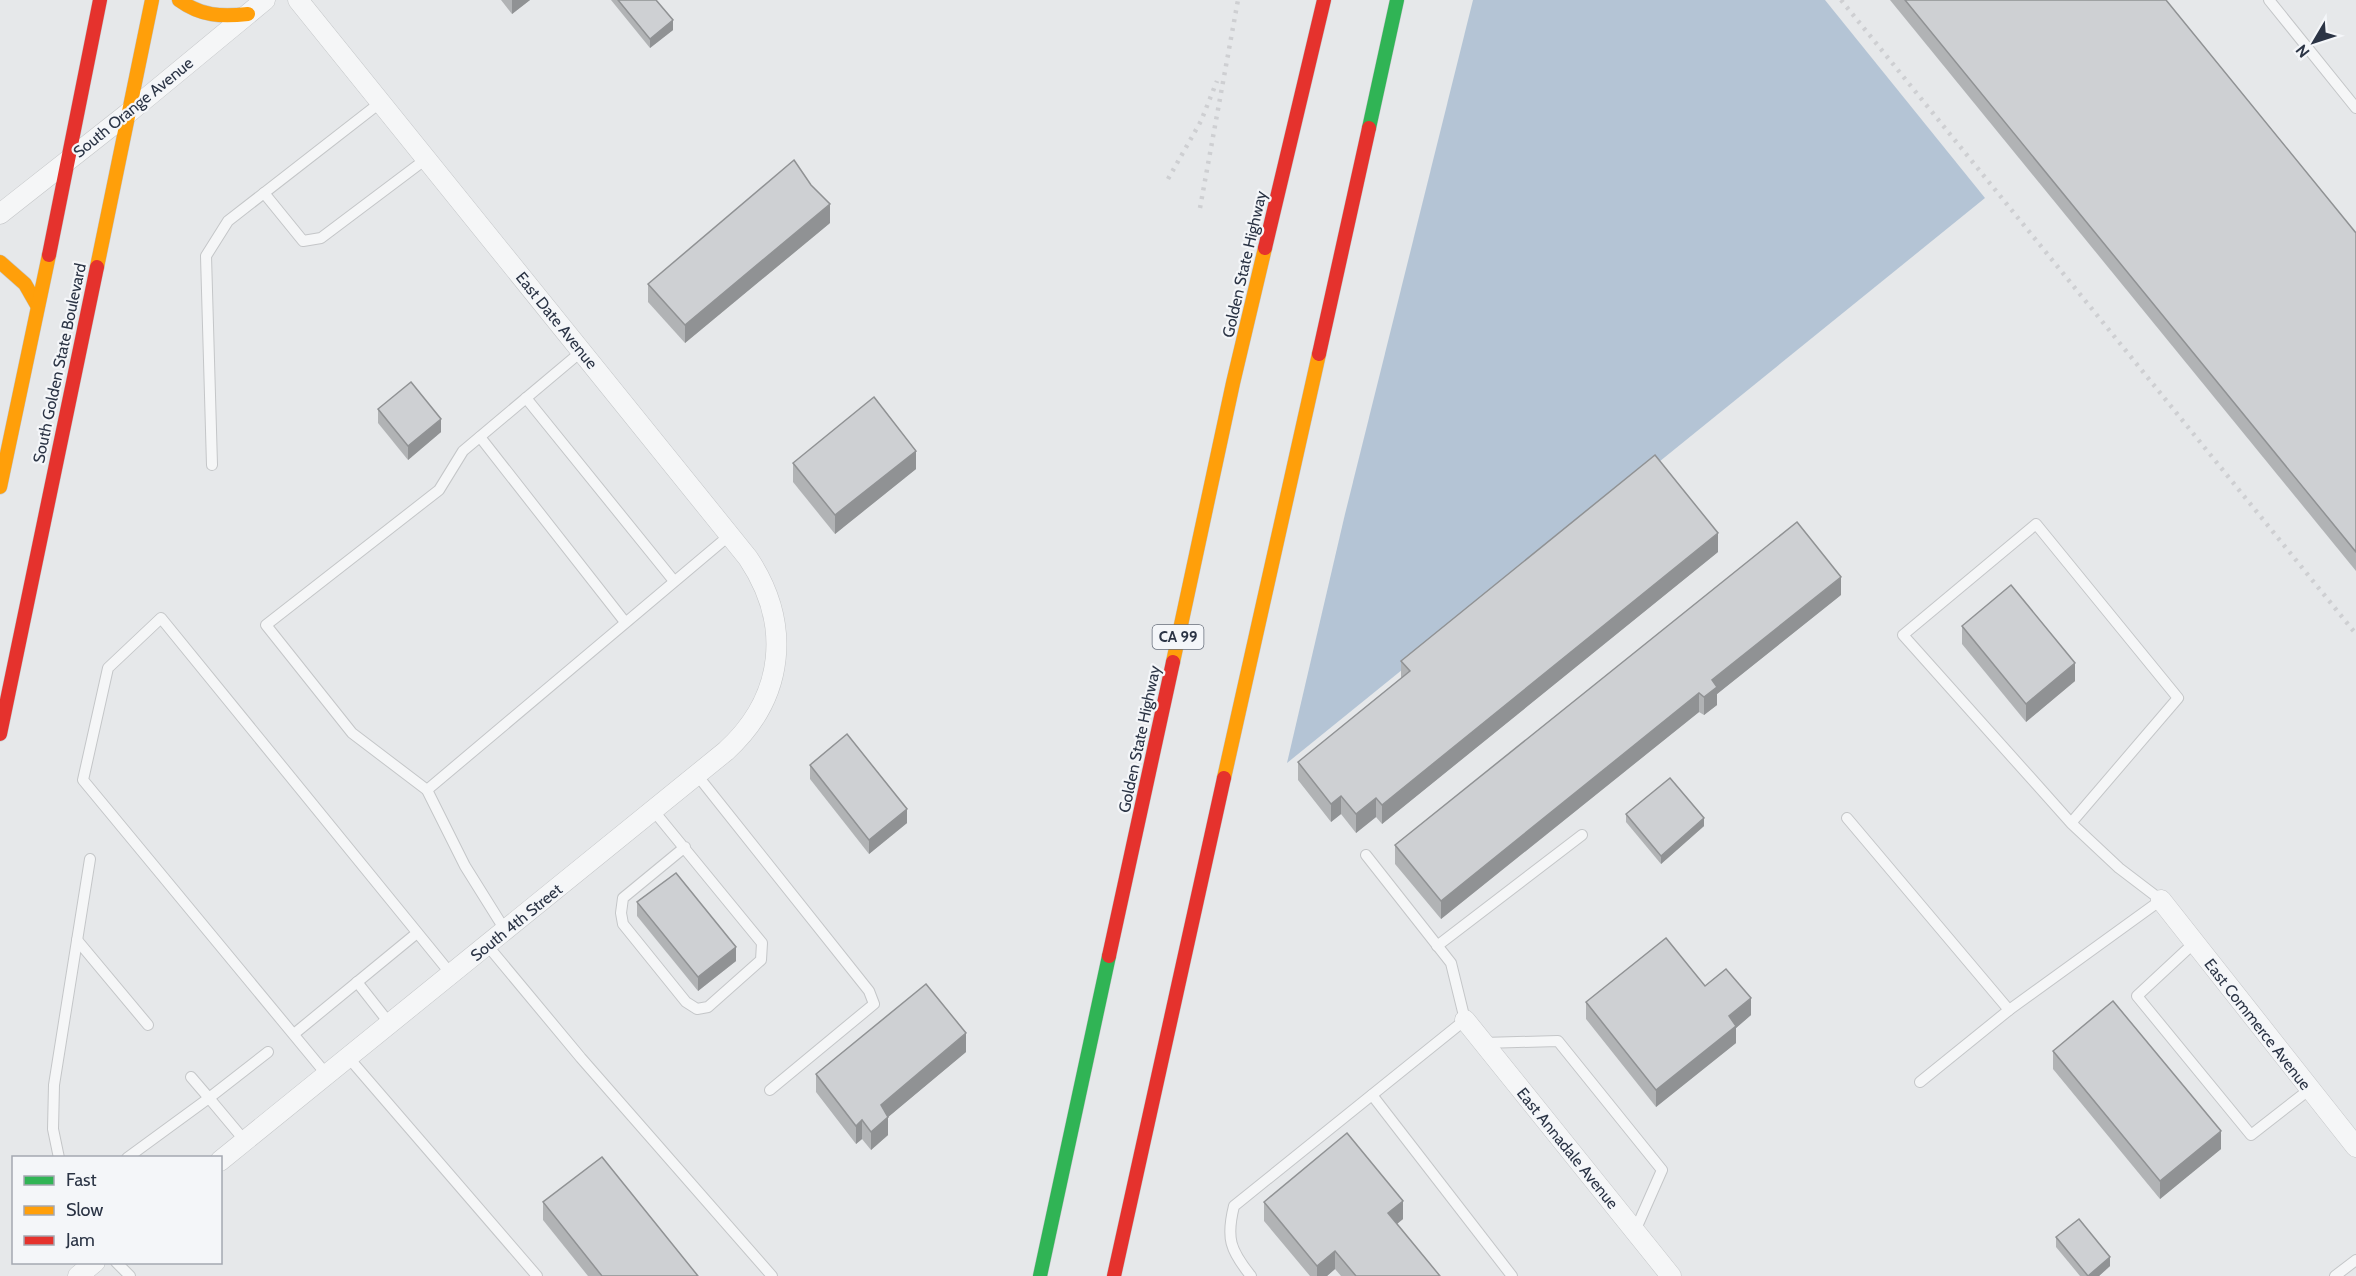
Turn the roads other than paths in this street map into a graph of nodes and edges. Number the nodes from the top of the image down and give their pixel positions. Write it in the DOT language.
graph roads {
  1 [pos="100,0"];
  2 [pos="152,0"];
  3 [pos="179,0"];
  4 [pos="265,0"];
  5 [pos="298,0"];
  6 [pos="1324,0"];
  7 [pos="1397,0"];
  8 [pos="2269,0"];
  9 [pos="248,14"];
  10 [pos="381,102"];
  11 [pos="2356,108"];
  12 [pos="127,114"];
  13 [pos="69,158"];
  14 [pos="426,159"];
  15 [pos="264,193"];
  16 [pos="0,214"];
  17 [pos="0,262"];
  18 [pos="38,305"];
  19 [pos="582,351"];
  20 [pos="526,398"];
  21 [pos="480,437"];
  22 [pos="212,465"];
  23 [pos="0,488"];
  24 [pos="731,534"];
  25 [pos="674,581"];
  26 [pos="625,622"];
  27 [pos="777,658"];
  28 [pos="0,734"];
  29 [pos="697,775"];
  30 [pos="427,790"];
  31 [pos="653,810"];
  32 [pos="1847,818"];
  33 [pos="2071,823"];
  34 [pos="1582,835"];
  35 [pos="685,847"];
  36 [pos="1366,855"];
  37 [pos="90,859"];
  38 [pos="2161,900"];
  39 [pos="505,930"];
  40 [pos="417,933"];
  41 [pos="77,940"];
  42 [pos="2194,943"];
  43 [pos="487,945"];
  44 [pos="1437,946"];
  45 [pos="451,974"];
  46 [pos="357,982"];
  47 [pos="2009,1010"];
  48 [pos="1465,1020"];
  49 [pos="390,1024"];
  50 [pos="148,1025"];
  51 [pos="294,1034"];
  52 [pos="1483,1043"];
  53 [pos="268,1052"];
  54 [pos="348,1057"];
  55 [pos="327,1075"];
  56 [pos="191,1077"];
  57 [pos="1920,1082"];
  58 [pos="2310,1089"];
  59 [pos="770,1090"];
  60 [pos="1372,1095"];
  61 [pos="209,1098"];
  62 [pos="245,1141"];
  63 [pos="2356,1147"];
  64 [pos="59,1156"];
  65 [pos="130,1156"];
  66 [pos="222,1159"];
  67 [pos="1635,1231"];
  68 [pos="2356,1260"];
  69 [pos="94,1264"];
  70 [pos="117,1264"];
  71 [pos="78,1276"];
  72 [pos="130,1276"];
  73 [pos="537,1276"];
  74 [pos="772,1276"];
  75 [pos="1040,1276"];
  76 [pos="1114,1276"];
  77 [pos="1251,1276"];
  78 [pos="1512,1276"];
  79 [pos="1671,1276"];
  80 [pos="2335,1276"];
  1 -- 13 [label="main road, South Golden State Boulevard"];
  2 -- 12 [label="main road, South Golden State Boulevard"];
  3 -- 9 [label="main road"];
  4 -- 9 [label="street, South Orange Avenue"];
  5 -- 10 [label="street, East Date Avenue"];
  6 -- 75 [label="main road, Golden State Highway / CA 99"];
  7 -- 76 [label="main road"];
  8 -- 11 [label="lane"];
  9 -- 12 [label="street, South Orange Avenue"];
  10 -- 14 [label="street, East Date Avenue"];
  10 -- 15 [label="lane"];
  12 -- 13 [label="street, South Orange Avenue"];
  12 -- 28 [label="main road, South Golden State Boulevard"];
  13 -- 16 [label="street, South Orange Avenue"];
  13 -- 18 [label="main road, South Golden State Boulevard"];
  14 -- 15 [label="lane"];
  14 -- 19 [label="street, East Date Avenue"];
  15 -- 22 [label="lane"];
  17 -- 18 [label="main road"];
  18 -- 23 [label="main road, South Golden State Boulevard"];
  19 -- 20 [label="lane"];
  19 -- 24 [label="street, East Date Avenue"];
  20 -- 21 [label="lane"];
  20 -- 25 [label="lane"];
  21 -- 26 [label="lane"];
  21 -- 30 [label="lane"];
  24 -- 25 [label="lane"];
  24 -- 27 [label="street, East Date Avenue"];
  25 -- 26 [label="lane"];
  26 -- 30 [label="lane"];
  27 -- 29 [label="street, South 4th Street"];
  29 -- 31 [label="street, South 4th Street"];
  29 -- 59 [label="lane"];
  30 -- 39 [label="lane"];
  31 -- 35 [label="lane"];
  31 -- 39 [label="street, South 4th Street"];
  32 -- 47 [label="lane"];
  33 -- 33 [label="lane"];
  33 -- 38 [label="lane"];
  34 -- 44 [label="lane"];
  35 -- 35 [label="lane"];
  36 -- 44 [label="lane"];
  37 -- 41 [label="lane"];
  38 -- 42 [label="street, East Commerce Avenue"];
  38 -- 47 [label="lane"];
  39 -- 43 [label="street, South 4th Street"];
  40 -- 45 [label="lane"];
  40 -- 46 [label="lane"];
  40 -- 51 [label="lane"];
  41 -- 50 [label="lane"];
  41 -- 64 [label="lane"];
  42 -- 58 [label="street, East Commerce Avenue"];
  42 -- 58 [label="lane"];
  43 -- 45 [label="street, South 4th Street"];
  43 -- 74 [label="lane"];
  44 -- 48 [label="lane"];
  45 -- 49 [label="street, South 4th Street"];
  46 -- 49 [label="lane"];
  46 -- 51 [label="lane"];
  47 -- 57 [label="lane"];
  48 -- 52 [label="street, East Annadale Avenue"];
  48 -- 60 [label="lane"];
  49 -- 54 [label="street, South 4th Street"];
  51 -- 55 [label="lane"];
  52 -- 67 [label="street, East Annadale Avenue"];
  52 -- 67 [label="lane"];
  53 -- 61 [label="lane"];
  54 -- 55 [label="street, South 4th Street"];
  54 -- 73 [label="lane"];
  55 -- 62 [label="street, South 4th Street"];
  56 -- 61 [label="lane"];
  58 -- 63 [label="street, East Commerce Avenue"];
  60 -- 77 [label="lane"];
  60 -- 78 [label="lane"];
  61 -- 62 [label="lane"];
  61 -- 65 [label="lane"];
  62 -- 66 [label="street, South 4th Street"];
  67 -- 79 [label="street, East Annadale Avenue"];
  68 -- 80 [label="lane"];
  69 -- 71 [label="street"];
  70 -- 72 [label="lane"];
}
